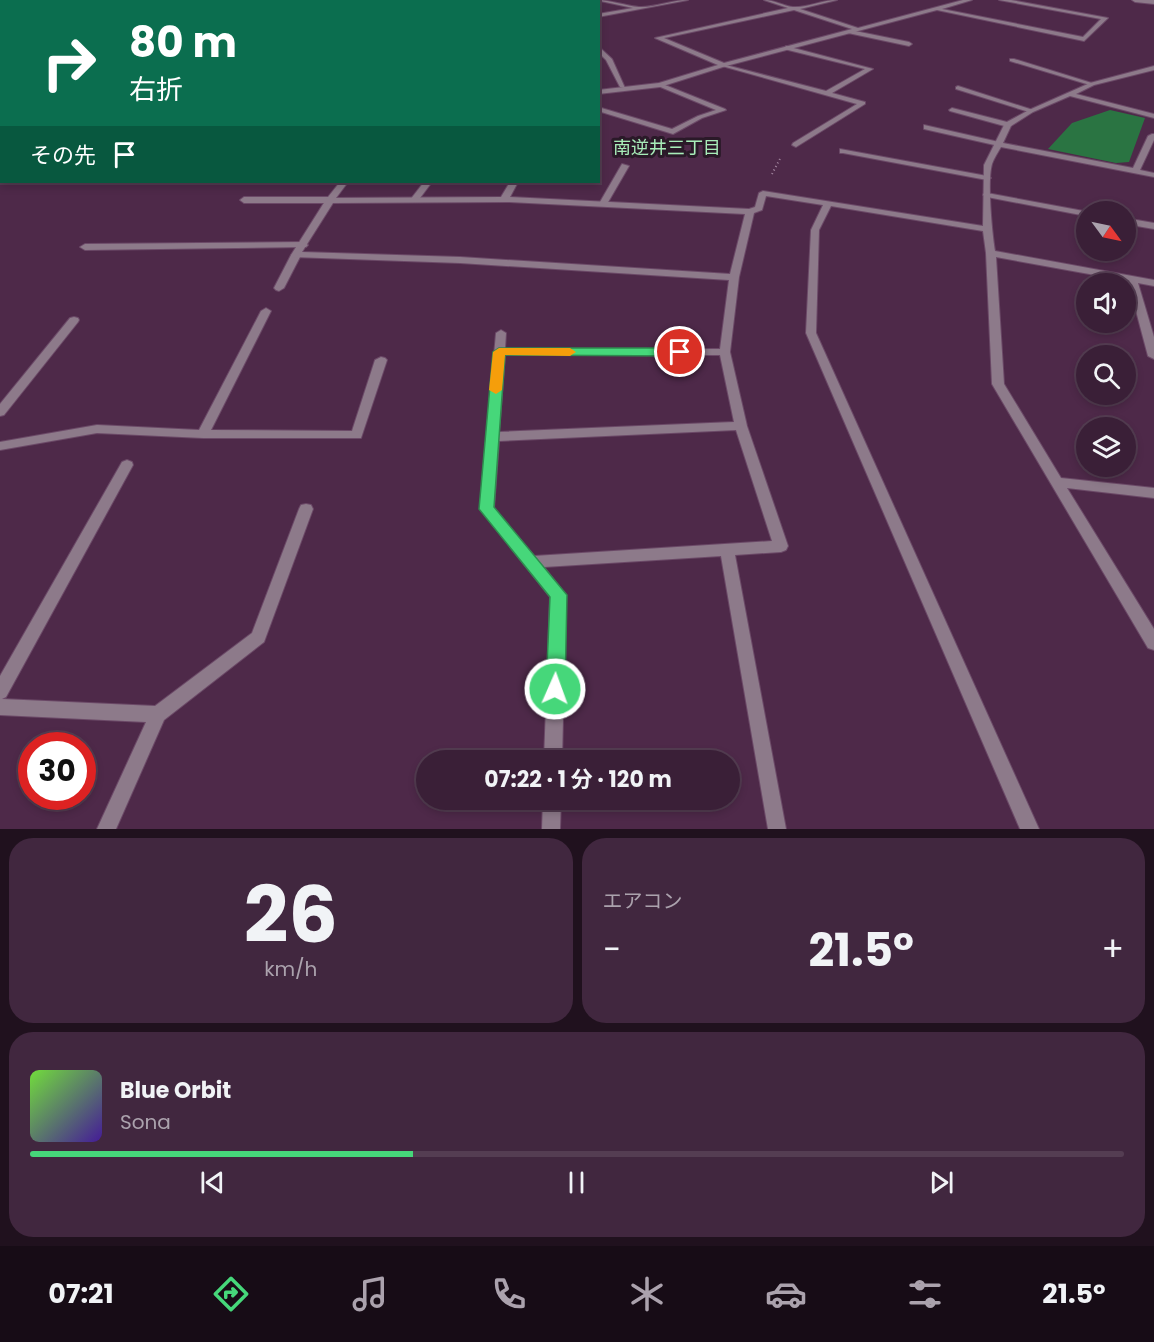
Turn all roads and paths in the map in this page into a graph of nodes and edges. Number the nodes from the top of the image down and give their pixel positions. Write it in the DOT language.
graph roads {
  1 [pos="600,0"];
  2 [pos="685,0"];
  3 [pos="767,0"];
  4 [pos="834,0"];
  5 [pos="969,0"];
  6 [pos="1002,0"];
  7 [pos="1135,0"];
  8 [pos="1154,2"];
  9 [pos="642,8"];
  10 [pos="793,9"];
  11 [pos="936,9"];
  12 [pos="600,16"];
  13 [pos="858,29"];
  14 [pos="849,32"];
  15 [pos="909,44"];
  16 [pos="786,48"];
  17 [pos="600,50"];
  18 [pos="1012,60"];
  19 [pos="724,65"];
  20 [pos="1154,68"];
  21 [pos="1092,84"];
  22 [pos="660,85"];
  23 [pos="623,87"];
  24 [pos="958,88"];
  25 [pos="600,92"];
  26 [pos="826,93"];
  27 [pos="1070,94"];
  28 [pos="600,110"];
  29 [pos="952,110"];
  30 [pos="1031,111"];
  31 [pos="1154,116"];
  32 [pos="1008,125"];
  33 [pos="927,127"];
  34 [pos="1154,137"];
  35 [pos="999,144"];
  36 [pos="796,145"];
  37 [pos="843,151"];
  38 [pos="625,166"];
  39 [pos="1136,171"];
  40 [pos="1154,175"];
  41 [pos="987,178"];
  42 [pos="343,183"];
  43 [pos="427,183"];
  44 [pos="513,183"];
  45 [pos="763,193"];
  46 [pos="987,195"];
  47 [pos="504,199"];
  48 [pos="244,200"];
  49 [pos="330,200"];
  50 [pos="414,200"];
  51 [pos="604,202"];
  52 [pos="828,203"];
  53 [pos="1076,211"];
  54 [pos="750,212"];
  55 [pos="1136,223"];
  56 [pos="1154,226"];
  57 [pos="987,229"];
  58 [pos="303,244"];
  59 [pos="85,247"];
  60 [pos="991,253"];
  61 [pos="296,255"];
  62 [pos="1099,273"];
  63 [pos="734,277"];
  64 [pos="1136,280"];
  65 [pos="1154,283"];
  66 [pos="279,288"];
  67 [pos="1136,293"];
  68 [pos="266,311"];
  69 [pos="74,320"];
  70 [pos="501,333"];
  71 [pos="499,352"];
  72 [pos="725,352"];
  73 [pos="1154,356"];
  74 [pos="381,360"];
  75 [pos="0,412"];
  76 [pos="741,426"];
  77 [pos="203,434"];
  78 [pos="492,437"];
  79 [pos="0,446"];
  80 [pos="127,465"];
  81 [pos="1058,482"];
  82 [pos="1154,493"];
  83 [pos="306,509"];
  84 [pos="727,550"];
  85 [pos="531,562"];
  86 [pos="1154,643"];
  87 [pos="0,692"];
  88 [pos="0,707"];
  89 [pos="158,714"];
  90 [pos="553,750"];
  91 [pos="552,810"];
  92 [pos="106,829"];
  93 [pos="551,829"];
  94 [pos="777,829"];
  95 [pos="1030,829"];
  1 -- 9 [label="street"];
  2 -- 9 [label="street"];
  3 -- 10 [label="street"];
  4 -- 10 [label="street"];
  5 -- 11 [label="street"];
  6 -- 11 [label="street"];
  7 -- 8 [label="street"];
  9 -- 12 [label="street"];
  10 -- 13 [label="street"];
  10 -- 19 [label="street"];
  11 -- 13 [label="street"];
  13 -- 14 [label="street"];
  14 -- 15 [label="street"];
  14 -- 16 [label="street"];
  16 -- 19 [label="street"];
  16 -- 26 [label="street"];
  17 -- 23 [label="street"];
  18 -- 21 [label="street"];
  19 -- 22 [label="street"];
  19 -- 26 [label="street"];
  20 -- 21 [label="street"];
  21 -- 27 [label="street"];
  22 -- 23 [label="street"];
  22 -- 28 [label="street"];
  23 -- 25 [label="street"];
  24 -- 30 [label="street"];
  26 -- 36 [label="street"];
  27 -- 30 [label="street"];
  27 -- 31 [label="street"];
  29 -- 32 [label="street"];
  30 -- 32 [label="street"];
  32 -- 35 [label="street"];
  33 -- 35 [label="street"];
  34 -- 39 [label="street"];
  35 -- 39 [label="street"];
  35 -- 41 [label="street"];
  36 -- 45 [label="path"];
  37 -- 41 [label="street"];
  38 -- 51 [label="street"];
  39 -- 40 [label="street"];
  41 -- 46 [label="street"];
  42 -- 49 [label="street"];
  43 -- 50 [label="street"];
  44 -- 47 [label="street"];
  45 -- 52 [label="street"];
  45 -- 54 [label="street"];
  46 -- 53 [label="street"];
  46 -- 57 [label="street"];
  47 -- 50 [label="street"];
  47 -- 51 [label="street"];
  48 -- 49 [label="street"];
  49 -- 50 [label="street"];
  49 -- 58 [label="street"];
  51 -- 54 [label="street"];
  52 -- 57 [label="street"];
  52 -- 95 [label="street"];
  54 -- 63 [label="street"];
  55 -- 56 [label="street"];
  57 -- 60 [label="street"];
  58 -- 59 [label="street"];
  58 -- 61 [label="street"];
  60 -- 62 [label="street"];
  60 -- 81 [label="street"];
  61 -- 63 [label="street"];
  61 -- 66 [label="street"];
  63 -- 72 [label="street"];
  64 -- 65 [label="street"];
  67 -- 73 [label="street"];
  68 -- 77 [label="street"];
  69 -- 75 [label="street"];
  70 -- 71 [label="street"];
  71 -- 72 [label="street"];
  71 -- 78 [label="street"];
  72 -- 76 [label="street"];
  74 -- 77 [label="street"];
  76 -- 78 [label="street"];
  76 -- 84 [label="street"];
  77 -- 79 [label="street"];
  78 -- 85 [label="street"];
  80 -- 87 [label="street"];
  81 -- 82 [label="street"];
  81 -- 86 [label="street"];
  83 -- 89 [label="street"];
  84 -- 85 [label="street"];
  84 -- 94 [label="street"];
  85 -- 90 [label="street"];
  88 -- 89 [label="street"];
  89 -- 92 [label="street"];
  91 -- 93 [label="street"];
}
